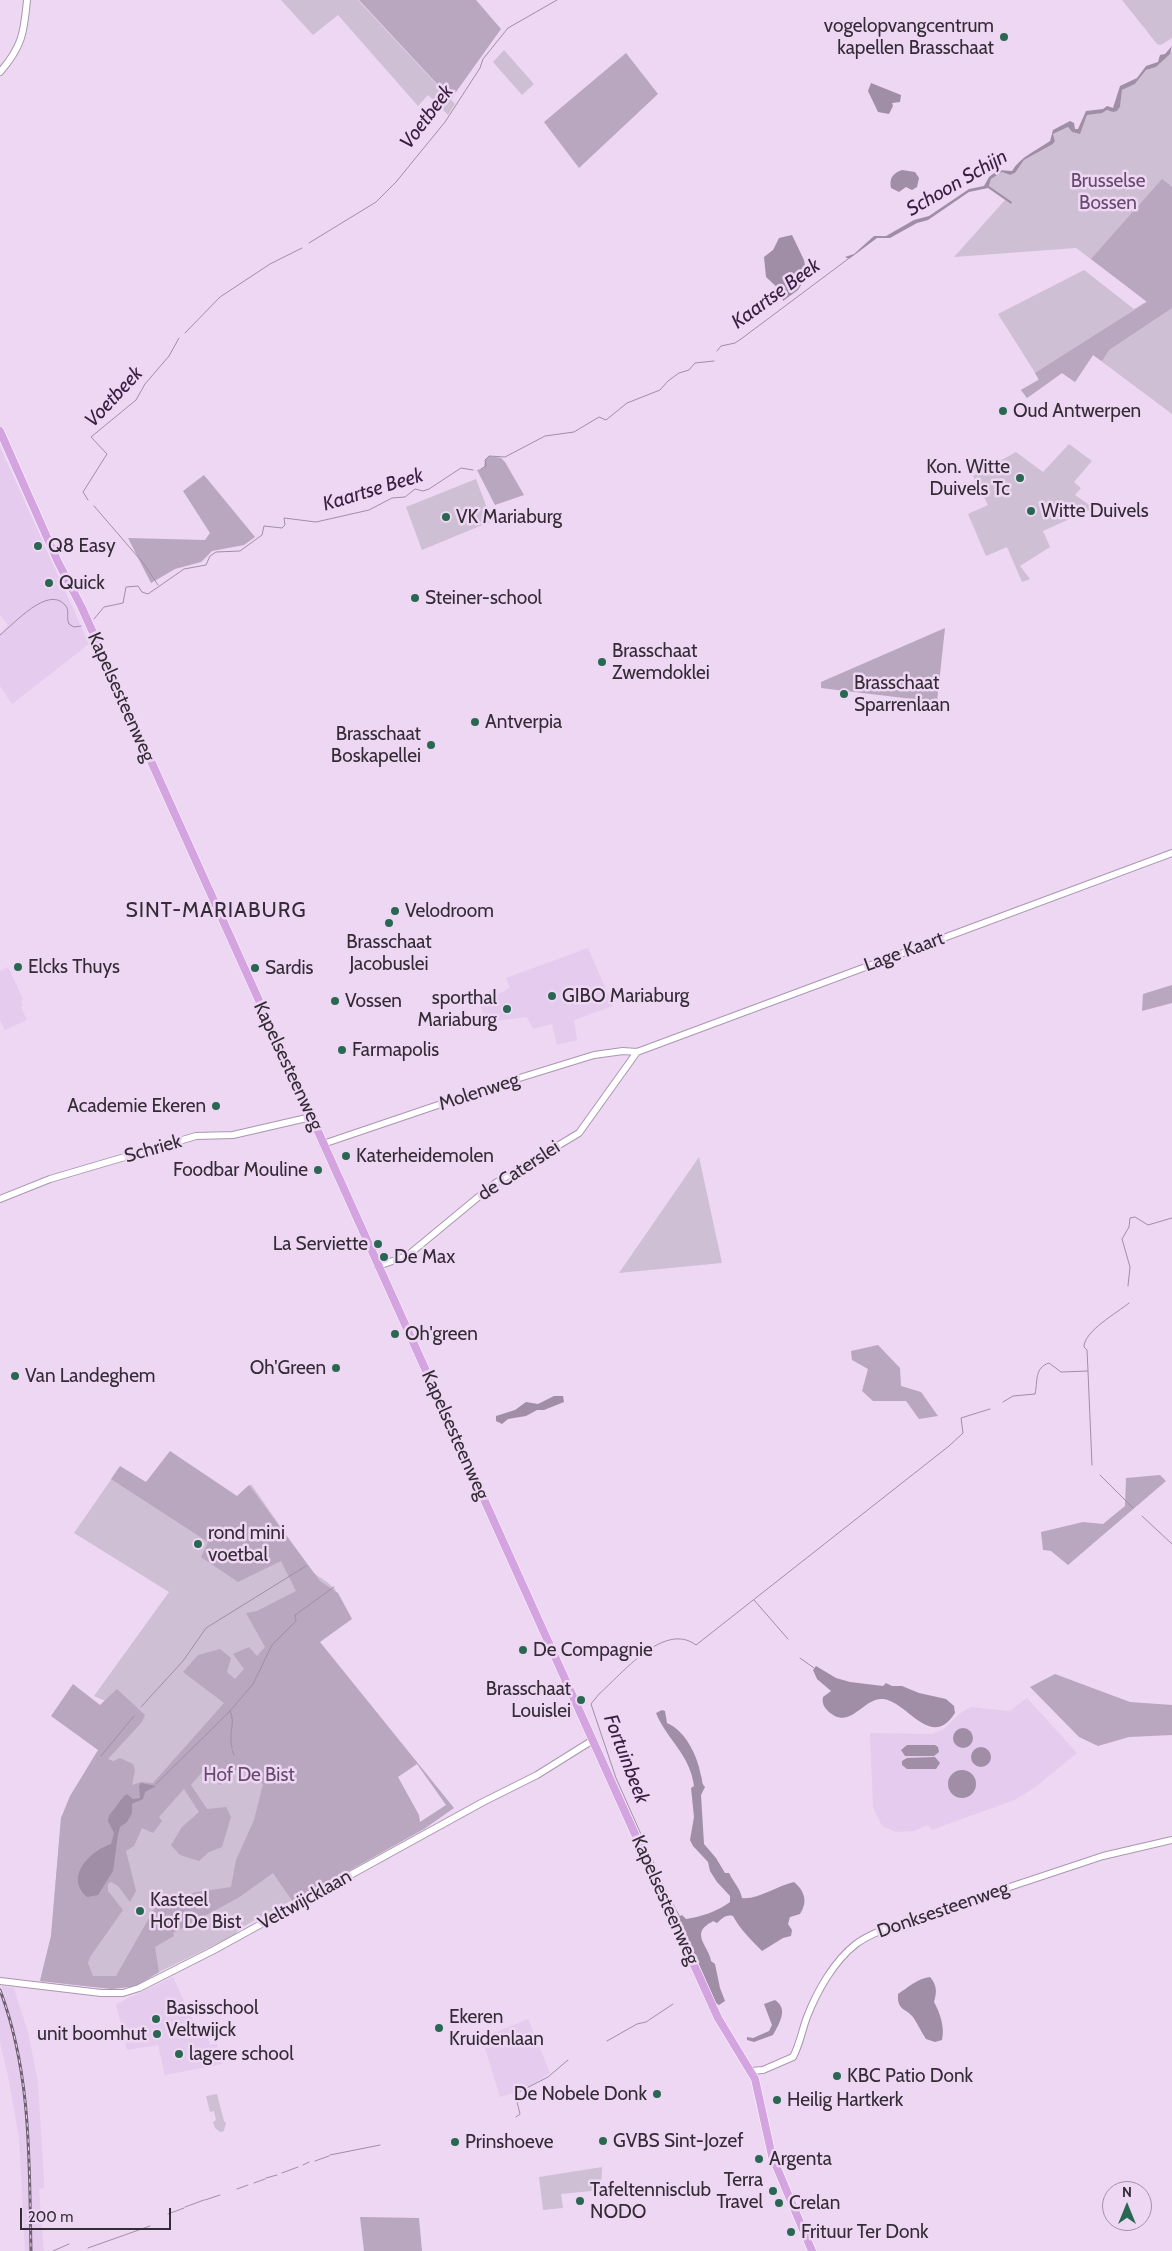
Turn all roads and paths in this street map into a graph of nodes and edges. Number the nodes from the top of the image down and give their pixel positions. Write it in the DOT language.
graph roads {
  1 [pos="27,0"];
  2 [pos="0,72"];
  3 [pos="0,431"];
  4 [pos="1172,853"];
  5 [pos="637,1052"];
  6 [pos="311,1117"];
  7 [pos="323,1144"];
  8 [pos="0,1198"];
  9 [pos="378,1266"];
  10 [pos="592,1740"];
  11 [pos="1172,1840"];
  12 [pos="0,1981"];
  13 [pos="751,2071"];
  14 [pos="812,2251"];
  1 -- 2 [label="street"];
  3 -- 6 [label="main road, Kapelsesteenweg"];
  4 -- 5 [label="street, Lage Kaart"];
  5 -- 7 [label="street, Molenweg"];
  5 -- 9 [label="street, de Caterslei"];
  6 -- 7 [label="main road, Kapelsesteenweg"];
  6 -- 8 [label="street, Schriek"];
  7 -- 9 [label="main road, Kapelsesteenweg"];
  9 -- 10 [label="main road, Kapelsesteenweg"];
  10 -- 12 [label="street, Veltwijcklaan"];
  10 -- 13 [label="main road, Kapelsesteenweg"];
  11 -- 13 [label="street, Donksesteenweg"];
  13 -- 14 [label="main road, Kapelsesteenweg"];
}
